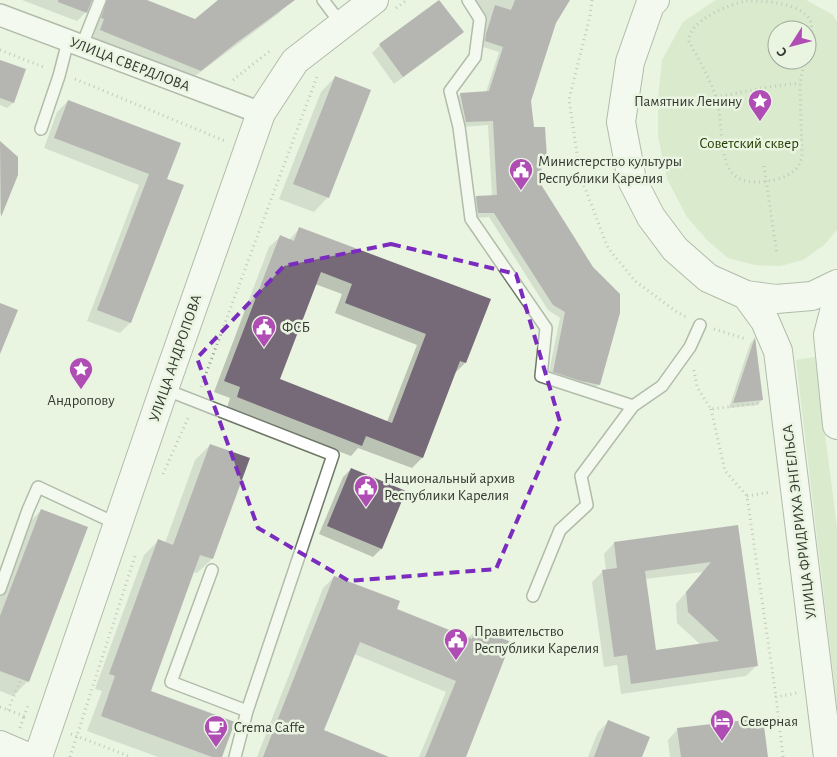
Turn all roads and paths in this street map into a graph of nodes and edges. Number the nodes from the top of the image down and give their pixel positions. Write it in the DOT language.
graph roads {
  1 [pos="100,0"];
  2 [pos="323,0"];
  3 [pos="407,0"];
  4 [pos="468,0"];
  5 [pos="592,0"];
  6 [pos="650,2"];
  7 [pos="383,6"];
  8 [pos="0,15"];
  9 [pos="810,20"];
  10 [pos="342,25"];
  11 [pos="75,43"];
  12 [pos="275,47"];
  13 [pos="0,50"];
  14 [pos="321,68"];
  15 [pos="803,70"];
  16 [pos="59,72"];
  17 [pos="230,82"];
  18 [pos="800,83"];
  19 [pos="716,97"];
  20 [pos="261,113"];
  21 [pos="41,129"];
  22 [pos="222,150"];
  23 [pos="764,166"];
  24 [pos="766,182"];
  25 [pos="777,255"];
  26 [pos="837,284"];
  27 [pos="746,295"];
  28 [pos="837,300"];
  29 [pos="700,325"];
  30 [pos="749,340"];
  31 [pos="690,347"];
  32 [pos="164,389"];
  33 [pos="195,402"];
  34 [pos="767,403"];
  35 [pos="632,406"];
  36 [pos="711,409"];
  37 [pos="836,413"];
  38 [pos="161,478"];
  39 [pos="777,491"];
  40 [pos="747,496"];
  41 [pos="117,524"];
  42 [pos="136,551"];
  43 [pos="212,570"];
  44 [pos="0,589"];
  45 [pos="533,596"];
  46 [pos="21,679"];
  47 [pos="802,692"];
  48 [pos="776,697"];
  49 [pos="31,698"];
  50 [pos="0,707"];
  51 [pos="8,710"];
  52 [pos="247,711"];
  53 [pos="36,721"];
  54 [pos="77,737"];
  55 [pos="0,745"];
  56 [pos="28,757"];
  57 [pos="38,757"];
  58 [pos="70,757"];
  59 [pos="131,757"];
  60 [pos="235,757"];
  61 [pos="783,757"];
  62 [pos="828,757"];
  1 -- 11 [label="lane"];
  2 -- 10 [label="lane"];
  3 -- 7 [label="path"];
  4 -- 35 [label="lane"];
  5 -- 29 [label="path"];
  6 -- 27 [label="main road"];
  7 -- 10 [label="main road, УЛИЦА АНДРОПОВА"];
  8 -- 11 [label="street, УЛИЦА СВЕРДЛОВА"];
  9 -- 19 [label="path"];
  10 -- 20 [label="main road, УЛИЦА АНДРОПОВА"];
  11 -- 16 [label="lane"];
  11 -- 20 [label="street, УЛИЦА СВЕРДЛОВА"];
  12 -- 17 [label="path"];
  13 -- 16 [label="path"];
  14 -- 33 [label="path"];
  15 -- 18 [label="path"];
  16 -- 21 [label="lane"];
  16 -- 22 [label="path"];
  18 -- 19 [label="path"];
  18 -- 24 [label="path"];
  19 -- 24 [label="path"];
  20 -- 32 [label="main road, УЛИЦА АНДРОПОВА"];
  23 -- 24 [label="path"];
  24 -- 25 [label="path"];
  26 -- 27 [label="main road"];
  27 -- 62 [label="main road, УЛИЦА ФРИДРИХА ЭНГЕЛЬСА"];
  28 -- 37 [label="main road"];
  29 -- 30 [label="path"];
  29 -- 31 [label="lane"];
  31 -- 35 [label="lane"];
  31 -- 36 [label="path"];
  32 -- 33 [label="lane"];
  32 -- 41 [label="main road, УЛИЦА АНДРОПОВА"];
  33 -- 38 [label="path"];
  33 -- 52 [label="lane"];
  34 -- 36 [label="path"];
  35 -- 45 [label="lane"];
  36 -- 40 [label="path"];
  39 -- 40 [label="path"];
  40 -- 48 [label="path"];
  41 -- 44 [label="lane"];
  41 -- 53 [label="main road, УЛИЦА АНДРОПОВА"];
  42 -- 54 [label="path"];
  43 -- 52 [label="lane"];
  46 -- 51 [label="path"];
  47 -- 48 [label="path"];
  48 -- 61 [label="path"];
  49 -- 53 [label="path"];
  50 -- 51 [label="path"];
  51 -- 53 [label="path"];
  52 -- 60 [label="lane"];
  53 -- 54 [label="path"];
  53 -- 57 [label="main road, УЛИЦА АНДРОПОВА"];
  54 -- 58 [label="path"];
  54 -- 59 [label="path"];
  55 -- 56 [label="main road"];
}
